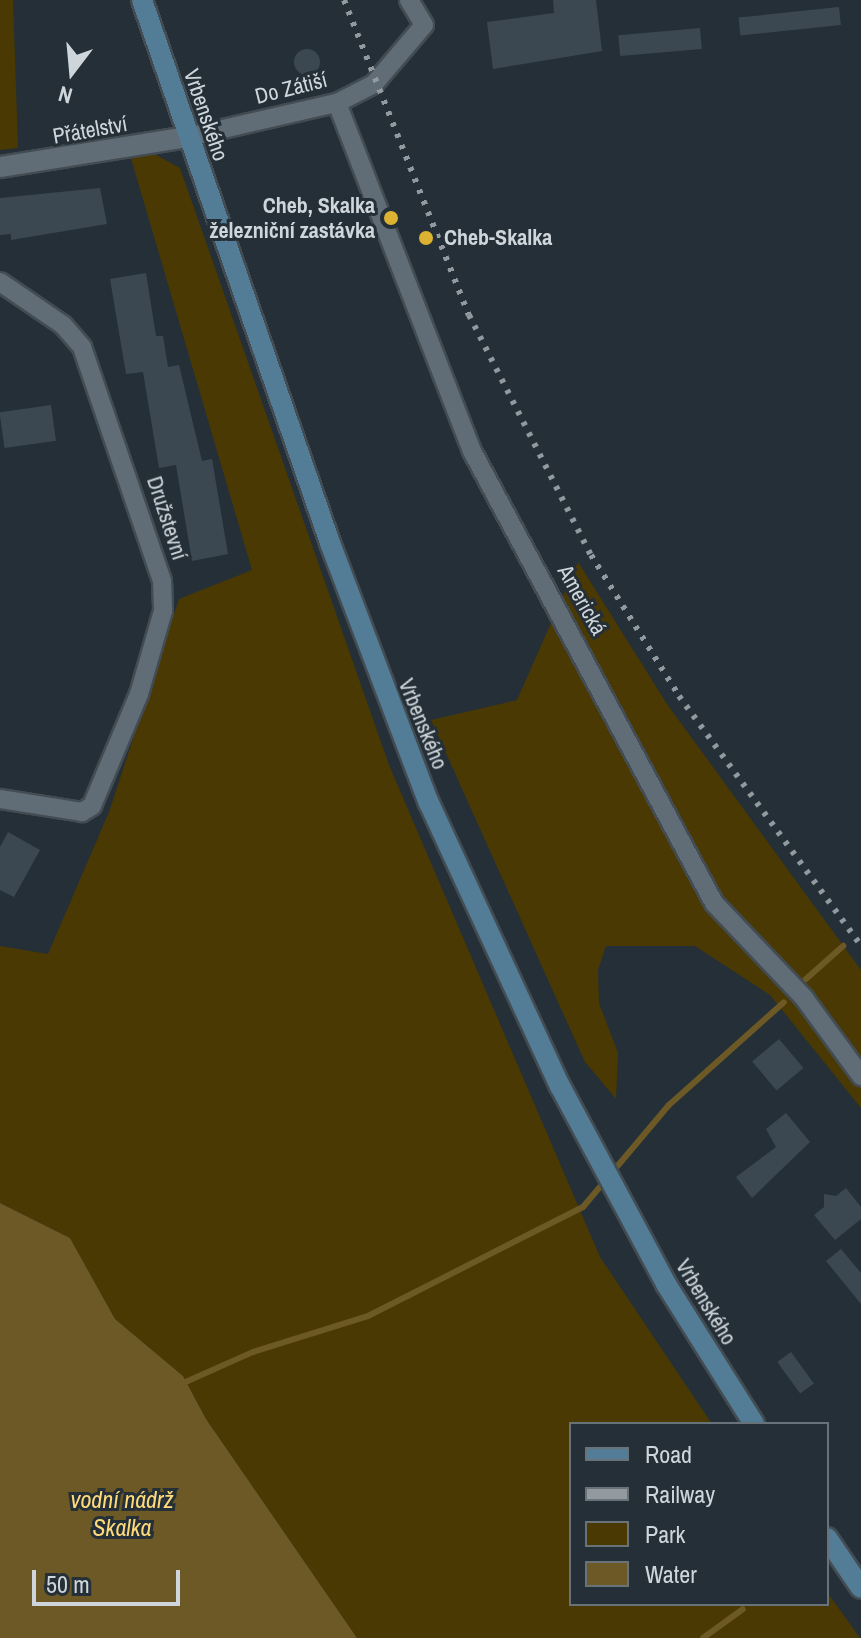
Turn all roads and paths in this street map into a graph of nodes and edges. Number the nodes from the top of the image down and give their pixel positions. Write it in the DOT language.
graph roads {
  1 [pos="142,0"];
  2 [pos="409,0"];
  3 [pos="337,103"];
  4 [pos="188,137"];
  5 [pos="0,167"];
  6 [pos="0,282"];
  7 [pos="0,799"];
  8 [pos="861,1076"];
  9 [pos="753,1422"];
  10 [pos="829,1541"];
  11 [pos="861,1588"];
  1 -- 4 [label="main road, Vrbenského"];
  2 -- 3 [label="street, Do Zátiší"];
  3 -- 4 [label="street, Do Zátiší"];
  3 -- 8 [label="street, Americká"];
  4 -- 5 [label="street, Přátelství"];
  4 -- 9 [label="main road, Vrbenského"];
  6 -- 7 [label="street, Družstevní"];
  10 -- 11 [label="main road"];
}
